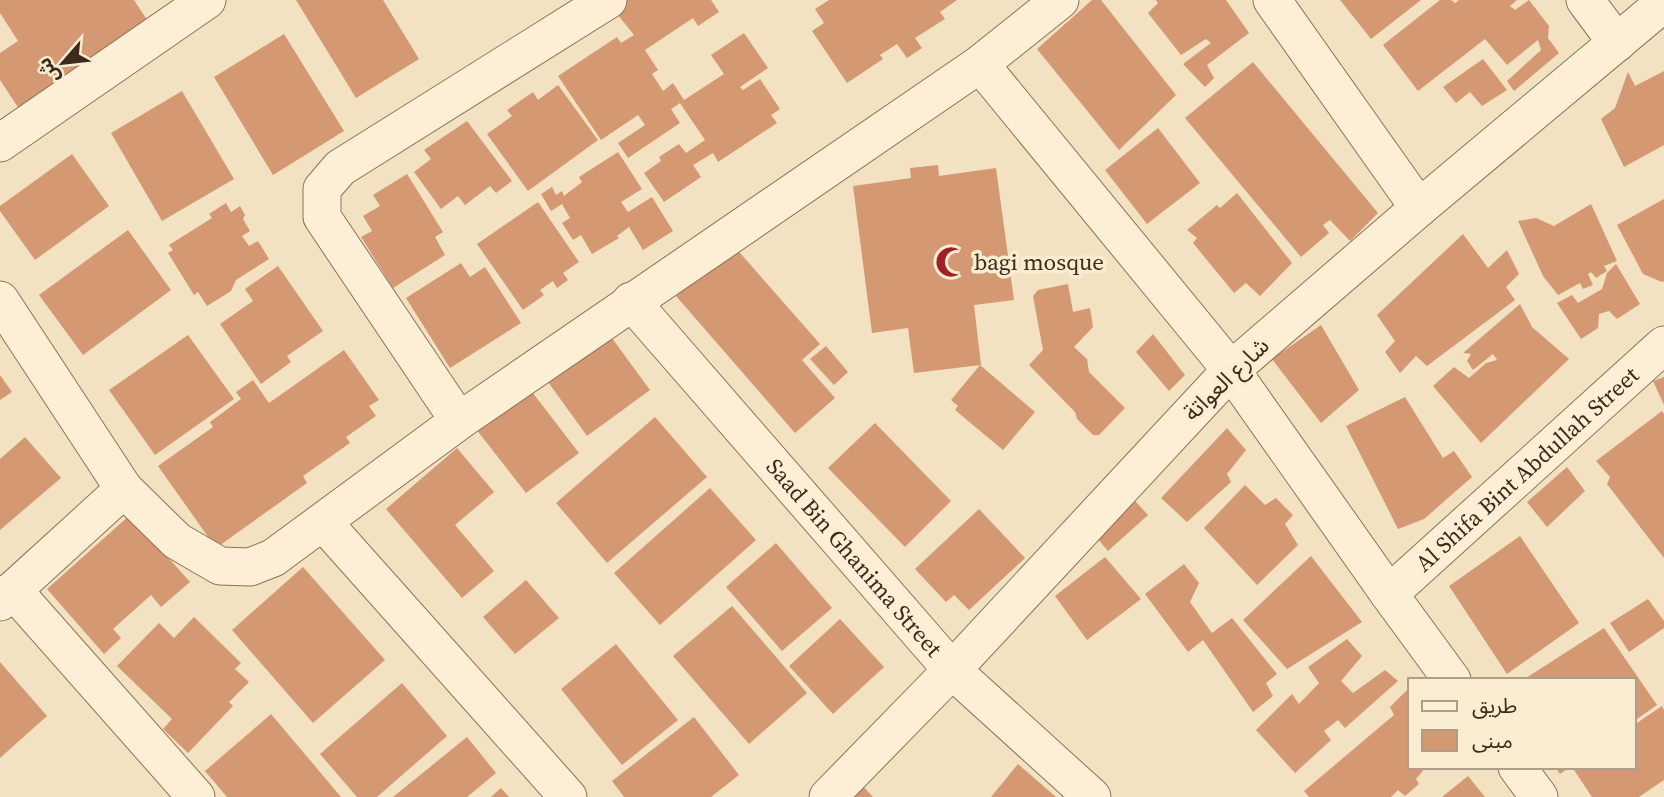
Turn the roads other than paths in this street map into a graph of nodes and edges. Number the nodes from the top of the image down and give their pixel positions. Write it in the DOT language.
graph roads {
  1 [pos="206,0"];
  2 [pos="1060,0"];
  3 [pos="1272,0"];
  4 [pos="1585,0"];
  5 [pos="603,2"];
  6 [pos="1664,3"];
  7 [pos="1617,43"];
  8 [pos="979,64"];
  9 [pos="0,143"];
  10 [pos="1419,208"];
  11 [pos="0,300"];
  12 [pos="631,302"];
  13 [pos="1664,345"];
  14 [pos="1231,370"];
  15 [pos="459,421"];
  16 [pos="124,489"];
  17 [pos="323,522"];
  18 [pos="1389,594"];
  19 [pos="7,596"];
  20 [pos="952,670"];
  21 [pos="1451,678"];
  22 [pos="1518,769"];
  23 [pos="192,796"];
  24 [pos="568,797"];
  25 [pos="828,797"];
  26 [pos="1093,797"];
  27 [pos="1539,797"];
  1 -- 9 [label="street"];
  2 -- 8 [label="street"];
  3 -- 10 [label="street"];
  4 -- 7 [label="street"];
  5 -- 15 [label="street"];
  6 -- 7 [label="street, شارع العواتة"];
  7 -- 10 [label="street, شارع العواتة"];
  8 -- 12 [label="street"];
  8 -- 14 [label="street"];
  10 -- 14 [label="street, شارع العواتة"];
  11 -- 16 [label="street"];
  12 -- 15 [label="street"];
  12 -- 20 [label="street, Saad Bin Ghanima Street"];
  13 -- 18 [label="street, Al Shifa Bint Abdullah Street"];
  14 -- 18 [label="street"];
  14 -- 20 [label="street, شارع العواتة"];
  15 -- 17 [label="street"];
  16 -- 17 [label="street"];
  16 -- 19 [label="street"];
  17 -- 24 [label="street"];
  18 -- 21 [label="street"];
  19 -- 23 [label="street"];
  20 -- 25 [label="street, شارع العواتة"];
  20 -- 26 [label="street, Saad Bin Ghanima Street"];
  22 -- 27 [label="street"];
}
